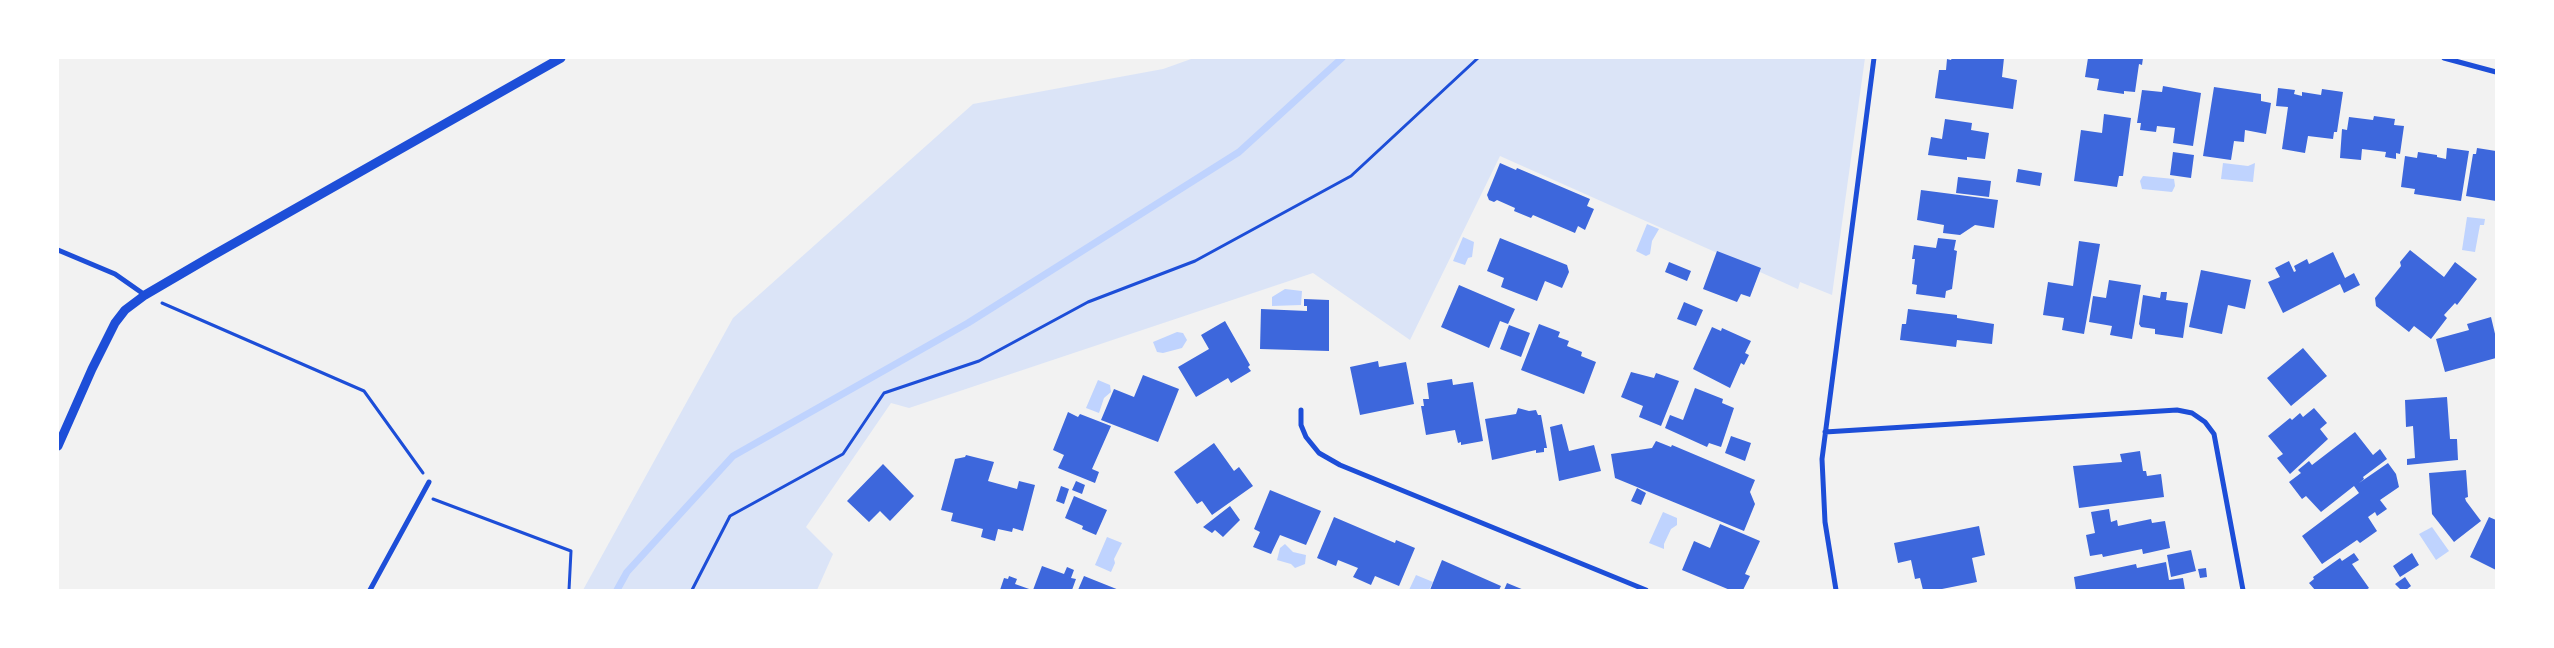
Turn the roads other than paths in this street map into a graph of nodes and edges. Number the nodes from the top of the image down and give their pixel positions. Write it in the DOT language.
graph roads {
  1 [pos="561,58"];
  2 [pos="1874,58"];
  3 [pos="2444,58"];
  4 [pos="2496,72"];
  5 [pos="58,250"];
  6 [pos="145,295"];
  7 [pos="1301,410"];
  8 [pos="1825,432"];
  9 [pos="58,446"];
  10 [pos="429,482"];
  11 [pos="370,590"];
  12 [pos="1646,590"];
  13 [pos="1836,590"];
  14 [pos="2243,590"];
  1 -- 6 [label="street"];
  2 -- 8 [label="street"];
  3 -- 4 [label="street"];
  5 -- 6 [label="street"];
  6 -- 9 [label="street"];
  7 -- 12 [label="street"];
  8 -- 13 [label="street"];
  8 -- 14 [label="street"];
  10 -- 11 [label="street"];
}
